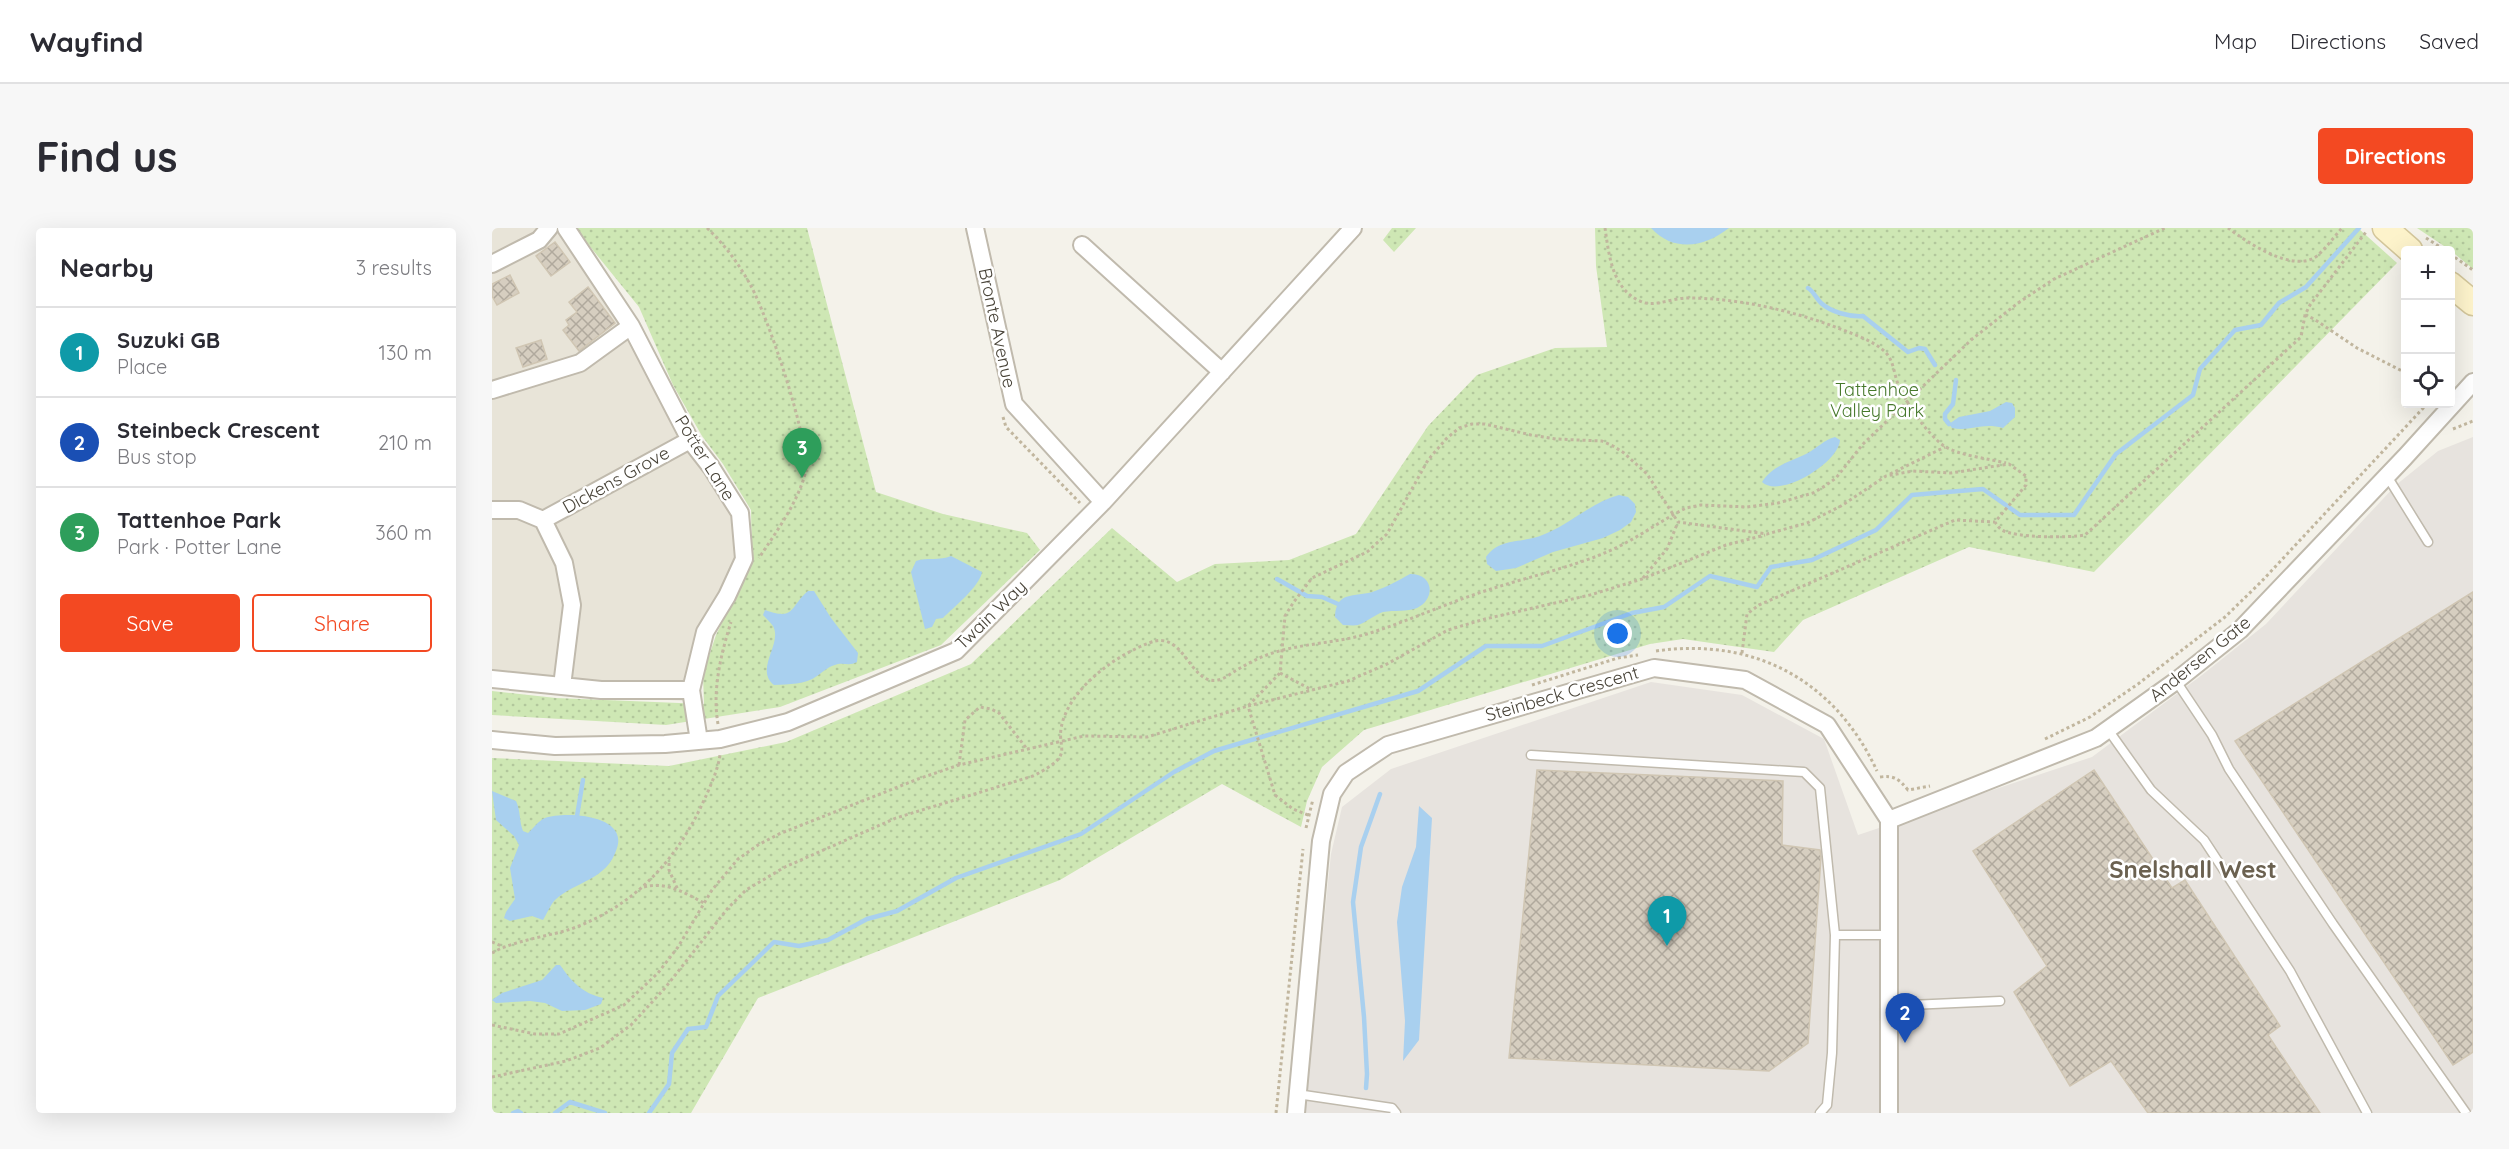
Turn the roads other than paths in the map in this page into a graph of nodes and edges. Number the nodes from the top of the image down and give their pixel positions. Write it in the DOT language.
graph roads {
  1 [pos="549,228"];
  2 [pos="566,228"];
  3 [pos="975,228"];
  4 [pos="1353,228"];
  5 [pos="1082,245"];
  6 [pos="492,264"];
  7 [pos="2455,287"];
  8 [pos="2473,303"];
  9 [pos="631,326"];
  10 [pos="1222,372"];
  11 [pos="2473,382"];
  12 [pos="492,390"];
  13 [pos="690,440"];
  14 [pos="2387,476"];
  15 [pos="1103,502"];
  16 [pos="492,510"];
  17 [pos="543,520"];
  18 [pos="2428,543"];
  19 [pos="492,679"];
  20 [pos="2176,681"];
  21 [pos="562,686"];
  22 [pos="691,690"];
  23 [pos="2109,731"];
  24 [pos="492,740"];
  25 [pos="699,741"];
  26 [pos="1531,756"];
  27 [pos="1889,819"];
  28 [pos="1835,935"];
  29 [pos="1888,935"];
  30 [pos="2000,1001"];
  31 [pos="1887,1006"];
  32 [pos="1297,1094"];
  33 [pos="1296,1113"];
  34 [pos="1396,1113"];
  35 [pos="1820,1113"];
  36 [pos="1889,1113"];
  37 [pos="2367,1113"];
  38 [pos="2466,1113"];
  1 -- 6 [label="street"];
  2 -- 9 [label="street, Potter Lane"];
  3 -- 15 [label="street, Bronte Avenue"];
  4 -- 10 [label="street, Twain Way"];
  5 -- 10 [label="street"];
  7 -- 8 [label="street"];
  9 -- 12 [label="street"];
  9 -- 13 [label="street, Potter Lane"];
  10 -- 15 [label="street, Twain Way"];
  11 -- 14 [label="street, Andersen Gate"];
  13 -- 17 [label="street, Dickens Grove"];
  13 -- 22 [label="street, Potter Lane"];
  14 -- 18 [label="lane"];
  14 -- 20 [label="street, Andersen Gate"];
  15 -- 25 [label="street, Twain Way"];
  16 -- 17 [label="street"];
  17 -- 21 [label="street"];
  19 -- 21 [label="street"];
  20 -- 23 [label="street, Andersen Gate"];
  20 -- 38 [label="lane"];
  21 -- 22 [label="street"];
  22 -- 25 [label="street, Potter Lane"];
  23 -- 27 [label="street, Andersen Gate"];
  23 -- 37 [label="lane"];
  24 -- 25 [label="street, Twain Way"];
  26 -- 28 [label="lane"];
  27 -- 29 [label="street"];
  27 -- 32 [label="street, Steinbeck Crescent"];
  28 -- 29 [label="lane"];
  28 -- 35 [label="lane"];
  29 -- 31 [label="street"];
  30 -- 31 [label="lane"];
  31 -- 36 [label="street"];
  32 -- 33 [label="street, Steinbeck Crescent"];
  32 -- 34 [label="lane"];
}
